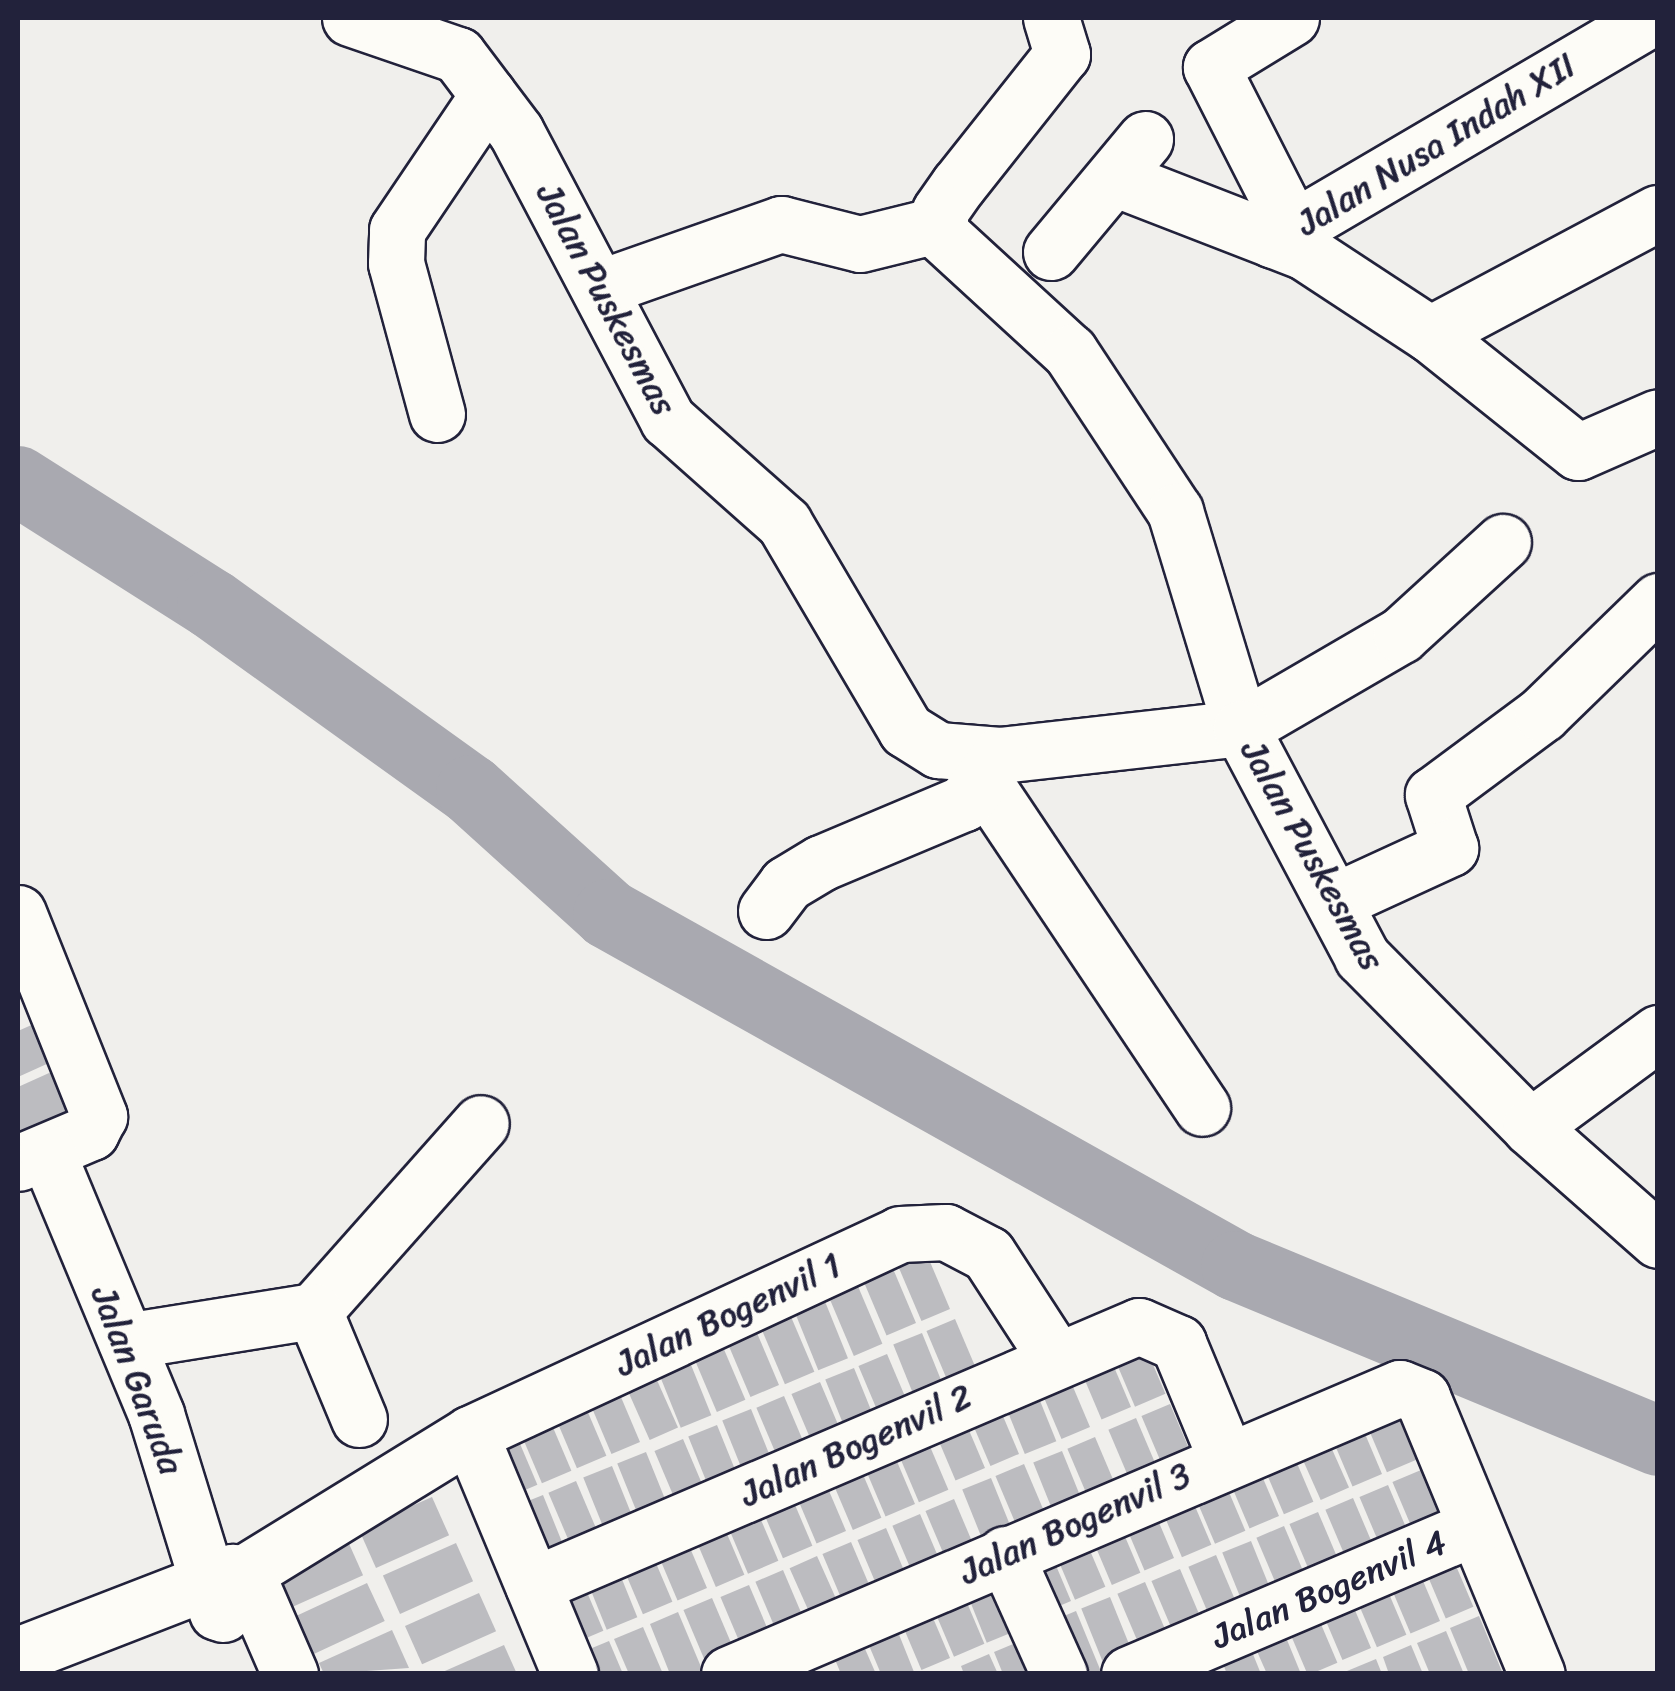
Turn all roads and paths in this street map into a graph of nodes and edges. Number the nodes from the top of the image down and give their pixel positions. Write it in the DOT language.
graph roads {
  1 [pos="350,18"];
  2 [pos="1292,18"];
  3 [pos="1650,18"];
  4 [pos="1068,30"];
  5 [pos="488,94"];
  6 [pos="1658,213"];
  7 [pos="939,229"];
  8 [pos="1283,234"];
  9 [pos="1051,252"];
  10 [pos="602,287"];
  11 [pos="1430,334"];
  12 [pos="437,414"];
  13 [pos="1658,417"];
  14 [pos="1502,542"];
  15 [pos="1658,601"];
  16 [pos="1241,728"];
  17 [pos="992,768"];
  18 [pos="1335,902"];
  19 [pos="766,911"];
  20 [pos="18,913"];
  21 [pos="1658,1032"];
  22 [pos="1202,1108"];
  23 [pos="481,1123"];
  24 [pos="1530,1128"];
  25 [pos="32,1158"];
  26 [pos="1658,1240"];
  27 [pos="314,1311"];
  28 [pos="126,1341"];
  29 [pos="1056,1357"];
  30 [pos="359,1419"];
  31 [pos="470,1434"];
  32 [pos="1224,1456"];
  33 [pos="1474,1527"];
  34 [pos="1005,1554"];
  35 [pos="533,1585"];
  36 [pos="222,1594"];
  37 [pos="18,1654"];
  38 [pos="1535,1673"];
  39 [pos="61,1674"];
  40 [pos="253,1674"];
  41 [pos="290,1674"];
  42 [pos="570,1674"];
  43 [pos="729,1674"];
  44 [pos="1059,1674"];
  45 [pos="1128,1674"];
  1 -- 5 [label="street, Jalan Puskesmas"];
  2 -- 8 [label="street"];
  3 -- 8 [label="street, Jalan Nusa Indah XII"];
  4 -- 7 [label="street"];
  5 -- 10 [label="street, Jalan Puskesmas"];
  5 -- 12 [label="street"];
  6 -- 11 [label="street"];
  7 -- 10 [label="street"];
  7 -- 16 [label="street"];
  8 -- 9 [label="street"];
  8 -- 11 [label="street"];
  10 -- 17 [label="street, Jalan Puskesmas"];
  11 -- 13 [label="street"];
  14 -- 16 [label="street"];
  15 -- 18 [label="street"];
  16 -- 17 [label="street, Jalan Puskesmas"];
  16 -- 18 [label="street, Jalan Puskesmas"];
  17 -- 19 [label="street"];
  17 -- 22 [label="street"];
  18 -- 24 [label="street, Jalan Puskesmas"];
  20 -- 25 [label="street"];
  21 -- 24 [label="street"];
  23 -- 27 [label="street"];
  24 -- 26 [label="street, Jalan Puskesmas"];
  25 -- 28 [label="street, Jalan Garuda"];
  27 -- 28 [label="street"];
  27 -- 30 [label="street"];
  28 -- 36 [label="street, Jalan Garuda"];
  29 -- 31 [label="street, Jalan Bogenvil 1"];
  29 -- 32 [label="street, Jalan Bogenvil 2"];
  29 -- 35 [label="street, Jalan Bogenvil 2"];
  31 -- 35 [label="street"];
  31 -- 36 [label="street, Jalan Bogenvil 1"];
  32 -- 33 [label="street, Jalan Bogenvil 3"];
  32 -- 34 [label="street, Jalan Bogenvil 3"];
  33 -- 38 [label="street"];
  33 -- 45 [label="street, Jalan Bogenvil 4"];
  34 -- 43 [label="street, Jalan Bogenvil 3"];
  34 -- 44 [label="street"];
  35 -- 42 [label="street"];
  36 -- 37 [label="street"];
  36 -- 39 [label="street"];
  36 -- 40 [label="street, Jalan Garuda"];
  36 -- 41 [label="street, Jalan Garuda"];
}
